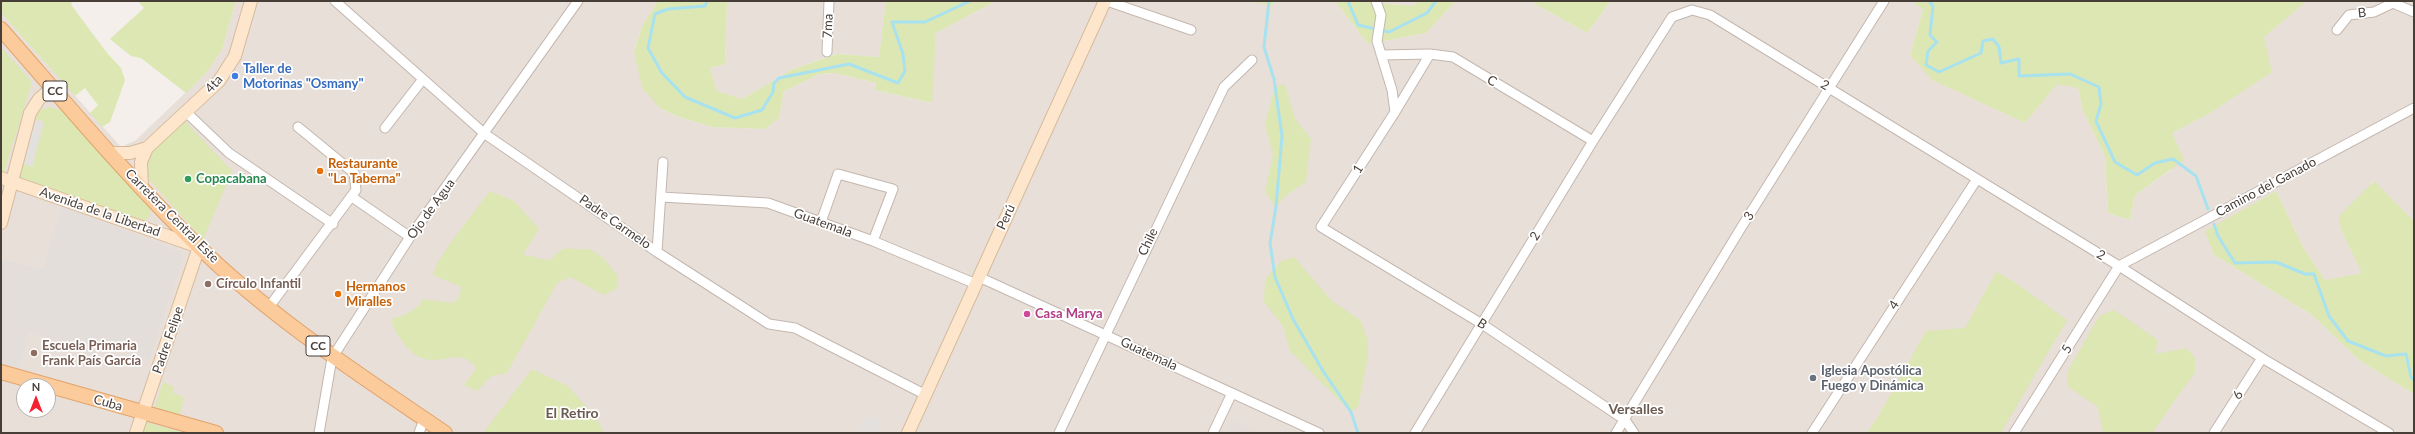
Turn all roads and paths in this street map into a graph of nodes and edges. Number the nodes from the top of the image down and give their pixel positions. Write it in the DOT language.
graph roads {
  1 [pos="252,1"];
  2 [pos="335,1"];
  3 [pos="578,1"];
  4 [pos="829,1"];
  5 [pos="1106,1"];
  6 [pos="1376,1"];
  7 [pos="1884,1"];
  8 [pos="2414,12"];
  9 [pos="1,29"];
  10 [pos="1191,30"];
  11 [pos="2336,30"];
  12 [pos="827,52"];
  13 [pos="1430,54"];
  14 [pos="1381,55"];
  15 [pos="1252,60"];
  16 [pos="423,79"];
  17 [pos="1829,87"];
  18 [pos="52,88"];
  19 [pos="2414,108"];
  20 [pos="186,112"];
  21 [pos="1395,112"];
  22 [pos="298,126"];
  23 [pos="385,128"];
  24 [pos="485,134"];
  25 [pos="1593,141"];
  26 [pos="147,148"];
  27 [pos="110,153"];
  28 [pos="663,162"];
  29 [pos="1977,179"];
  30 [pos="6,180"];
  31 [pos="142,188"];
  32 [pos="661,196"];
  33 [pos="352,197"];
  34 [pos="821,222"];
  35 [pos="1,223"];
  36 [pos="333,224"];
  37 [pos="1321,227"];
  38 [pos="410,237"];
  39 [pos="873,241"];
  40 [pos="199,247"];
  41 [pos="657,252"];
  42 [pos="2119,266"];
  43 [pos="977,280"];
  44 [pos="269,307"];
  45 [pos="1482,324"];
  46 [pos="1105,333"];
  47 [pos="332,358"];
  48 [pos="2262,358"];
  49 [pos="1,372"];
  50 [pos="1232,393"];
  51 [pos="926,395"];
  52 [pos="143,413"];
  53 [pos="424,419"];
  54 [pos="1625,420"];
  55 [pos="2385,432"];
  56 [pos="136,433"];
  57 [pos="216,433"];
  58 [pos="319,433"];
  59 [pos="420,433"];
  60 [pos="445,433"];
  61 [pos="908,433"];
  62 [pos="1059,433"];
  63 [pos="1213,433"];
  64 [pos="1319,433"];
  65 [pos="1415,433"];
  66 [pos="1616,433"];
  67 [pos="1634,433"];
  68 [pos="1812,433"];
  69 [pos="2014,433"];
  70 [pos="2214,433"];
  1 -- 20 [label="street, 4ta"];
  2 -- 16 [label="street, Padre Carmelo"];
  3 -- 24 [label="street, Ojo de Agua"];
  4 -- 12 [label="street, 7ma"];
  5 -- 10 [label="street"];
  5 -- 43 [label="street, Perú"];
  6 -- 14 [label="street"];
  7 -- 17 [label="street, 3"];
  8 -- 11 [label="street, B"];
  9 -- 18 [label="main road, Carretera Central Este / CC"];
  13 -- 14 [label="street, C"];
  13 -- 21 [label="street, 1"];
  13 -- 25 [label="street, C"];
  14 -- 21 [label="street"];
  15 -- 46 [label="street, Chile"];
  16 -- 23 [label="street"];
  16 -- 24 [label="street, Padre Carmelo"];
  17 -- 25 [label="street, 2"];
  17 -- 29 [label="street, 2"];
  17 -- 54 [label="street, 3"];
  18 -- 27 [label="main road, Carretera Central Este / CC"];
  18 -- 30 [label="street"];
  19 -- 42 [label="street, Camino del Ganado"];
  20 -- 26 [label="street, 4ta"];
  20 -- 36 [label="street"];
  21 -- 37 [label="street, 1"];
  22 -- 33 [label="street"];
  24 -- 38 [label="street, Ojo de Agua"];
  24 -- 41 [label="street, Padre Carmelo"];
  25 -- 45 [label="street, 2"];
  26 -- 27 [label="street, 4ta"];
  26 -- 31 [label="street"];
  27 -- 31 [label="main road, Carretera Central Este / CC"];
  28 -- 32 [label="street"];
  29 -- 42 [label="street, 2"];
  29 -- 68 [label="street, 4"];
  30 -- 35 [label="street"];
  30 -- 40 [label="street, Avenida de la Libertad"];
  31 -- 40 [label="main road, Carretera Central Este / CC"];
  32 -- 34 [label="street, Guatemala"];
  32 -- 41 [label="street"];
  33 -- 36 [label="street"];
  33 -- 38 [label="street"];
  34 -- 39 [label="street, Guatemala"];
  34 -- 39 [label="street"];
  36 -- 44 [label="street"];
  37 -- 45 [label="street, B"];
  38 -- 47 [label="street, Ojo de Agua"];
  39 -- 43 [label="street, Guatemala"];
  40 -- 44 [label="main road, Carretera Central Este / CC"];
  40 -- 52 [label="street, Padre Felipe"];
  41 -- 51 [label="street, Padre Carmelo"];
  42 -- 48 [label="street, 2"];
  42 -- 69 [label="street, 5"];
  43 -- 46 [label="street, Guatemala"];
  43 -- 51 [label="street, Perú"];
  44 -- 47 [label="main road, Carretera Central Este / CC"];
  45 -- 54 [label="street, B"];
  45 -- 65 [label="street, 2"];
  46 -- 50 [label="street, Guatemala"];
  46 -- 62 [label="street, Chile"];
  47 -- 53 [label="main road, Carretera Central Este / CC"];
  47 -- 58 [label="street, Ojo de Agua"];
  48 -- 55 [label="street, 2"];
  48 -- 70 [label="street, 6"];
  49 -- 52 [label="main road, Cuba"];
  50 -- 63 [label="street"];
  50 -- 64 [label="street, Guatemala"];
  51 -- 61 [label="street, Perú"];
  52 -- 56 [label="street, Padre Felipe"];
  52 -- 57 [label="main road, Cuba"];
  53 -- 59 [label="street"];
  53 -- 60 [label="main road, Carretera Central Este / CC"];
  54 -- 66 [label="street, 3"];
  54 -- 67 [label="street, B"];
}
